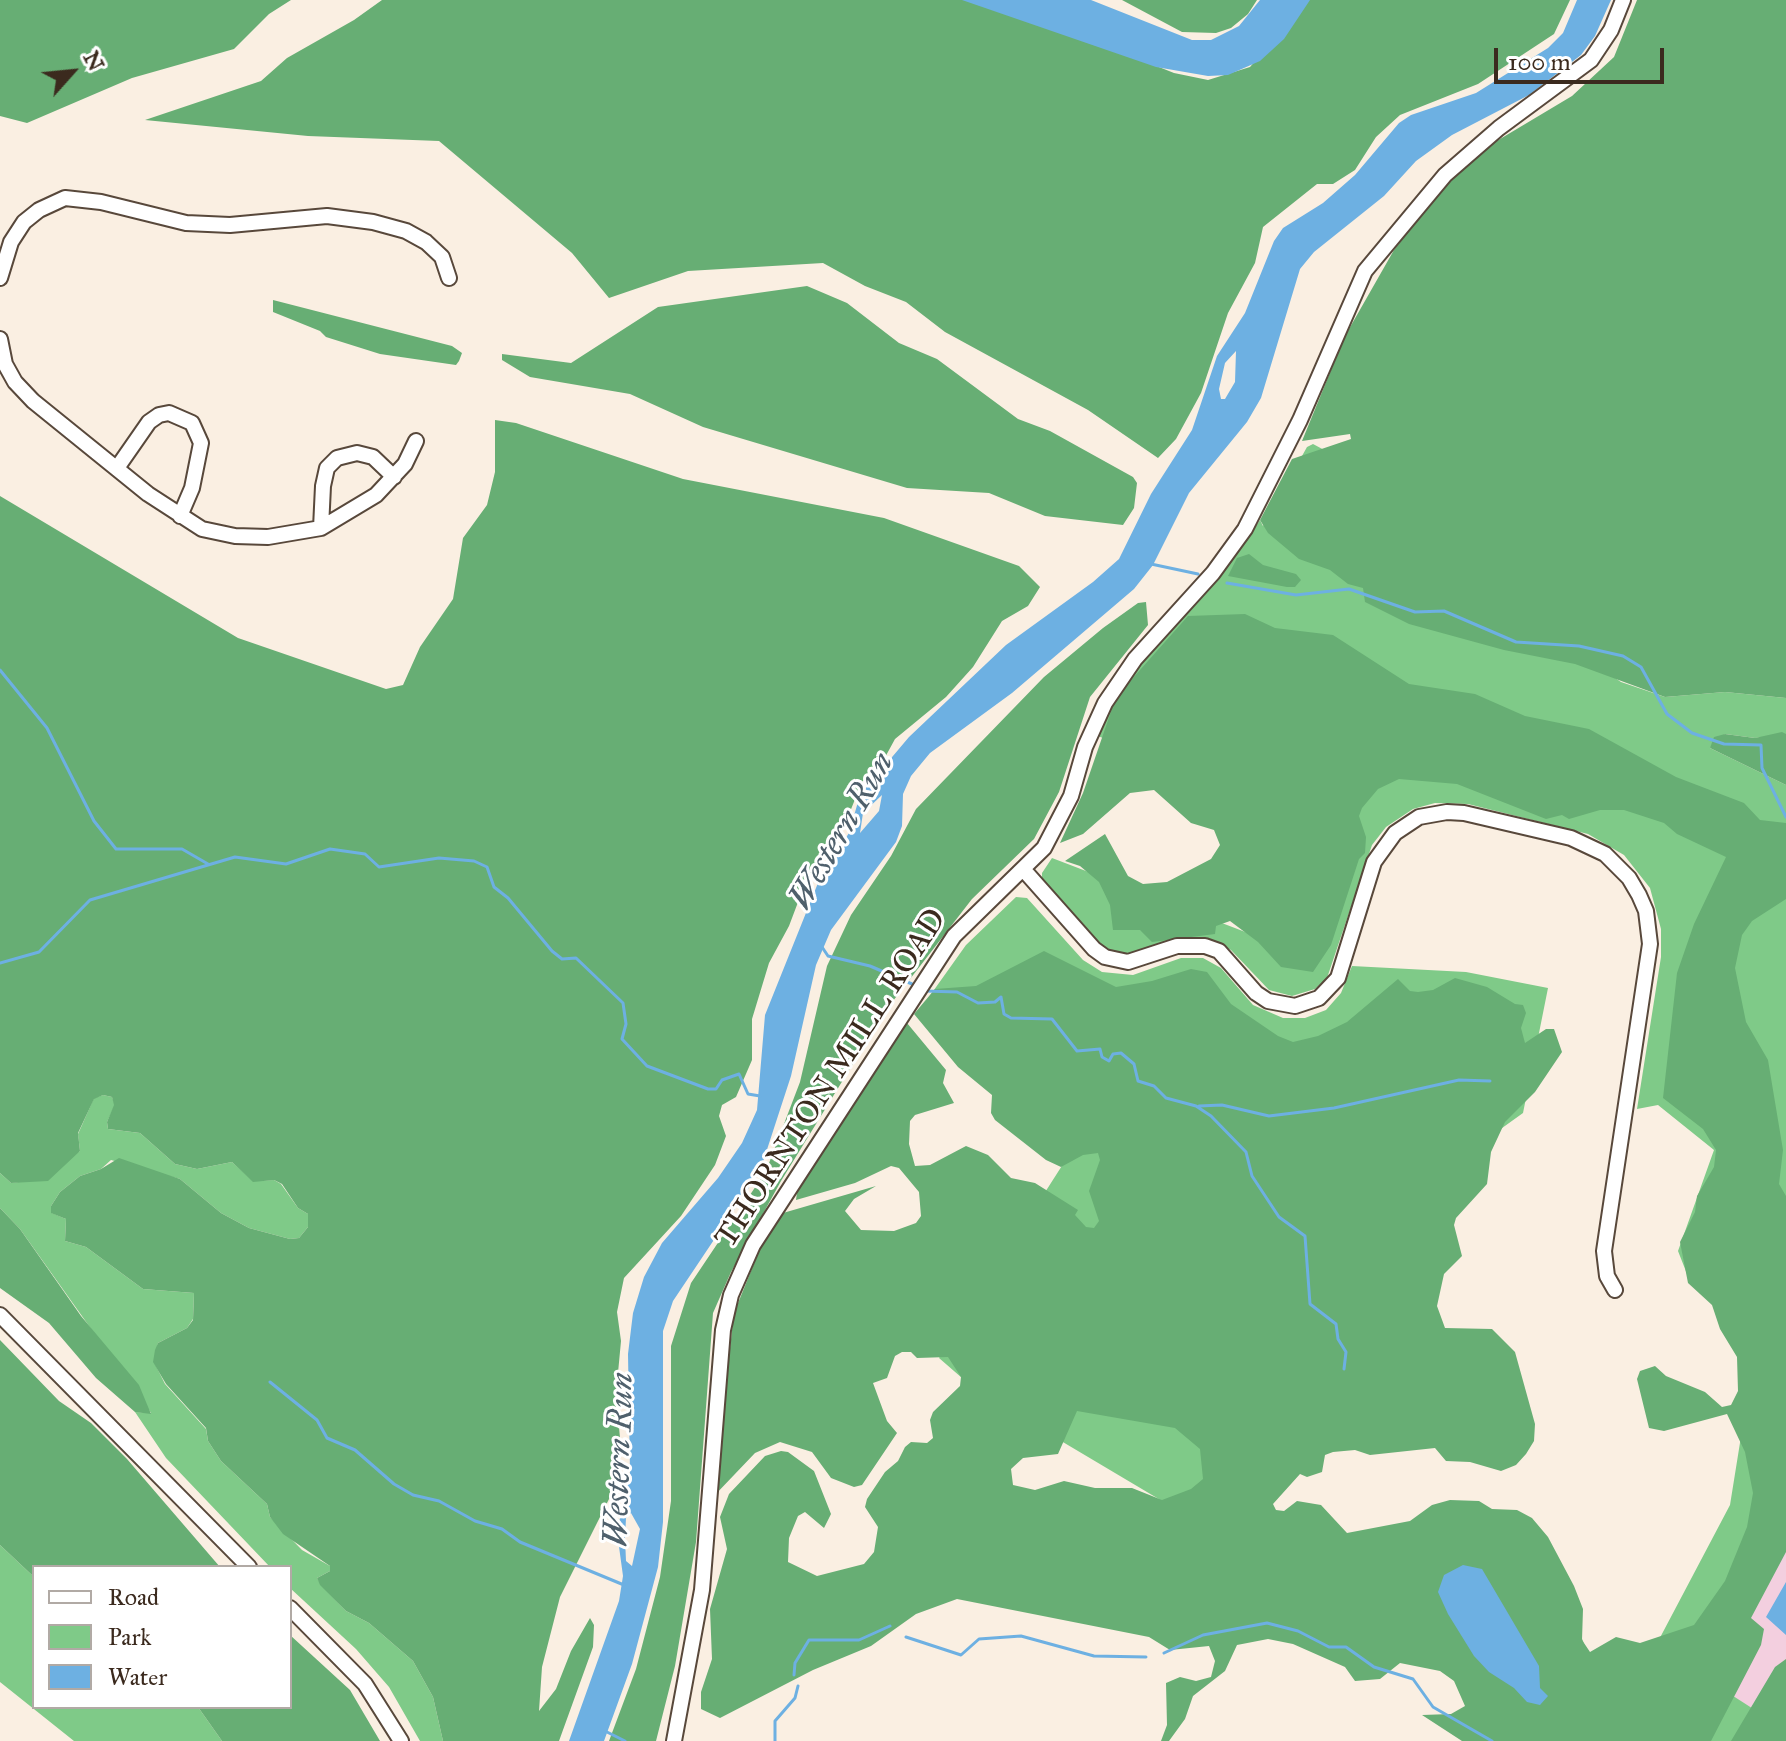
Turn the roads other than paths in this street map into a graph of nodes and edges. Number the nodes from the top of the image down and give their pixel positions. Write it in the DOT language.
graph roads {
  1 [pos="1623,0"];
  2 [pos="0,278"];
  3 [pos="449,278"];
  4 [pos="0,339"];
  5 [pos="3,365"];
  6 [pos="416,441"];
  7 [pos="117,468"];
  8 [pos="394,477"];
  9 [pos="180,516"];
  10 [pos="321,528"];
  11 [pos="1023,869"];
  12 [pos="1615,1290"];
  13 [pos="0,1315"];
  14 [pos="247,1565"];
  15 [pos="292,1610"];
  16 [pos="401,1741"];
  17 [pos="674,1741"];
  1 -- 11 [label="street, THORNTON MILL ROAD"];
  2 -- 3 [label="street"];
  4 -- 5 [label="street"];
  5 -- 7 [label="street"];
  6 -- 8 [label="street"];
  7 -- 9 [label="street"];
  7 -- 9 [label="street"];
  8 -- 10 [label="street"];
  8 -- 10 [label="street"];
  9 -- 10 [label="street"];
  11 -- 12 [label="street"];
  11 -- 17 [label="street, THORNTON MILL ROAD"];
  13 -- 14 [label="street"];
  15 -- 16 [label="street"];
}
